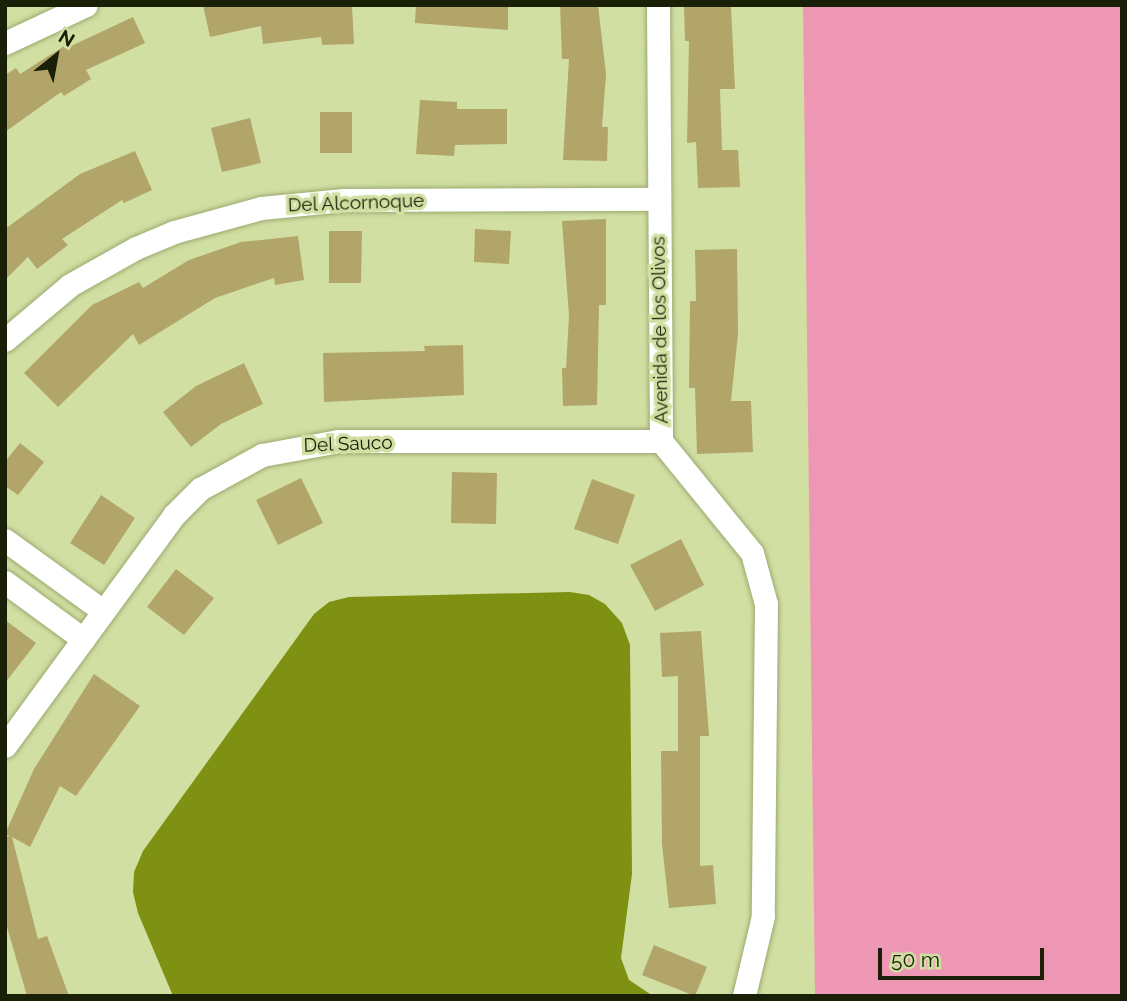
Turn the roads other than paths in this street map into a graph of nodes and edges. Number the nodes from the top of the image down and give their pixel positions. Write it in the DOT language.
graph roads {
  1 [pos="86,5"];
  2 [pos="658,5"];
  3 [pos="5,43"];
  4 [pos="659,199"];
  5 [pos="5,340"];
  6 [pos="661,441"];
  7 [pos="5,540"];
  8 [pos="5,582"];
  9 [pos="103,611"];
  10 [pos="83,639"];
  11 [pos="5,746"];
  12 [pos="744,996"];
  1 -- 3 [label="street"];
  2 -- 4 [label="street, Avenida de los Olivos"];
  4 -- 5 [label="street, Del Alcornoque"];
  4 -- 6 [label="street, Avenida de los Olivos"];
  6 -- 9 [label="street, Del Sauco"];
  6 -- 12 [label="street, Avenida de los Olivos"];
  7 -- 9 [label="street"];
  8 -- 10 [label="street"];
  9 -- 10 [label="street, Del Sauco"];
  10 -- 11 [label="street, Del Sauco"];
}
